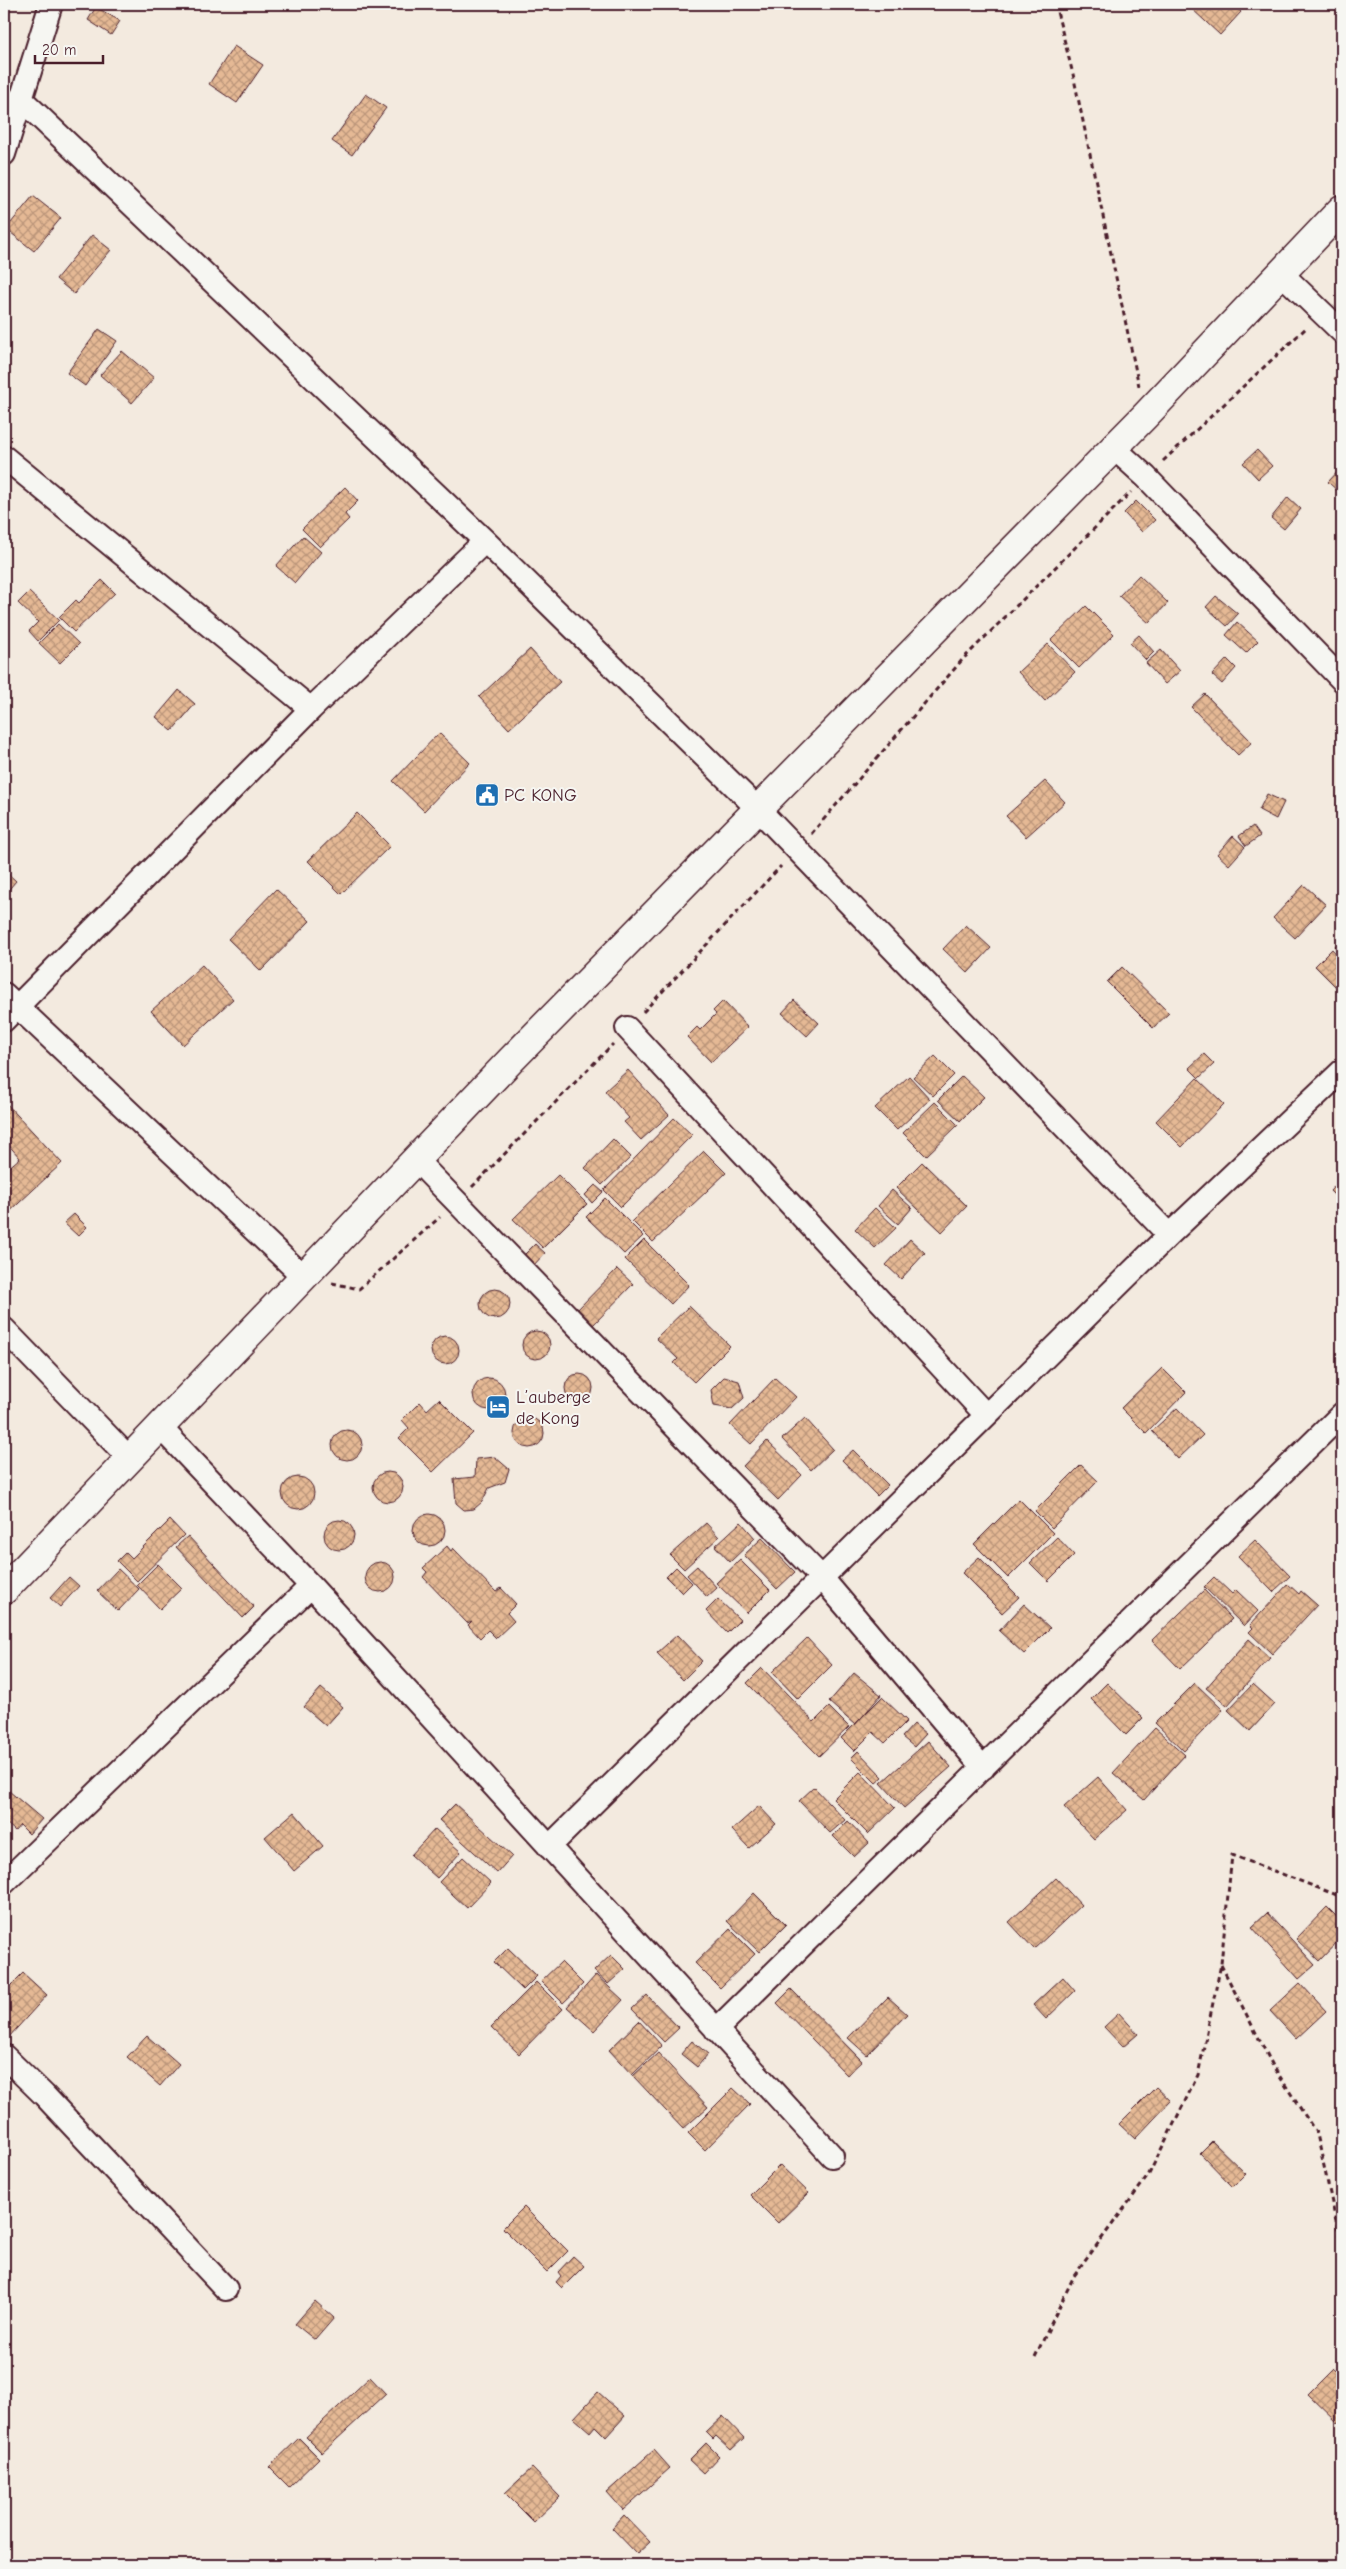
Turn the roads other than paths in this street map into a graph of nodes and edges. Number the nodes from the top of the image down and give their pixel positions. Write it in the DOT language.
graph roads {
  1 [pos="52,4"];
  2 [pos="20,98"];
  3 [pos="4,154"];
  4 [pos="1342,210"];
  5 [pos="1281,274"];
  6 [pos="1342,332"];
  7 [pos="1114,448"];
  8 [pos="4,457"];
  9 [pos="485,541"];
  10 [pos="1342,680"];
  11 [pos="311,709"];
  12 [pos="758,809"];
  13 [pos="8,1007"];
  14 [pos="627,1028"];
  15 [pos="1342,1071"];
  16 [pos="416,1160"];
  17 [pos="1170,1235"];
  18 [pos="304,1277"];
  19 [pos="4,1329"];
  20 [pos="1342,1414"];
  21 [pos="986,1416"];
  22 [pos="160,1427"];
  23 [pos="130,1459"];
  24 [pos="822,1578"];
  25 [pos="311,1586"];
  26 [pos="4,1590"];
  27 [pos="983,1768"];
  28 [pos="549,1847"];
  29 [pos="4,1883"];
  30 [pos="716,2030"];
  31 [pos="4,2056"];
  32 [pos="832,2156"];
  33 [pos="226,2289"];
  1 -- 2 [label="street"];
  2 -- 3 [label="street"];
  2 -- 9 [label="street"];
  4 -- 5 [label="main road"];
  5 -- 6 [label="street"];
  5 -- 7 [label="main road"];
  7 -- 10 [label="street"];
  7 -- 12 [label="main road"];
  8 -- 11 [label="street"];
  9 -- 11 [label="street"];
  9 -- 12 [label="street"];
  11 -- 13 [label="street"];
  12 -- 16 [label="main road"];
  12 -- 17 [label="street"];
  13 -- 18 [label="street"];
  14 -- 21 [label="street"];
  15 -- 17 [label="street"];
  16 -- 18 [label="main road"];
  16 -- 24 [label="street"];
  17 -- 21 [label="street"];
  18 -- 22 [label="main road"];
  19 -- 23 [label="street"];
  20 -- 27 [label="street"];
  21 -- 24 [label="street"];
  22 -- 23 [label="main road"];
  22 -- 25 [label="street"];
  23 -- 26 [label="main road"];
  24 -- 27 [label="street"];
  24 -- 28 [label="street"];
  25 -- 28 [label="street"];
  25 -- 29 [label="street"];
  27 -- 30 [label="street"];
  28 -- 30 [label="street"];
  30 -- 32 [label="street"];
  31 -- 33 [label="street"];
}
